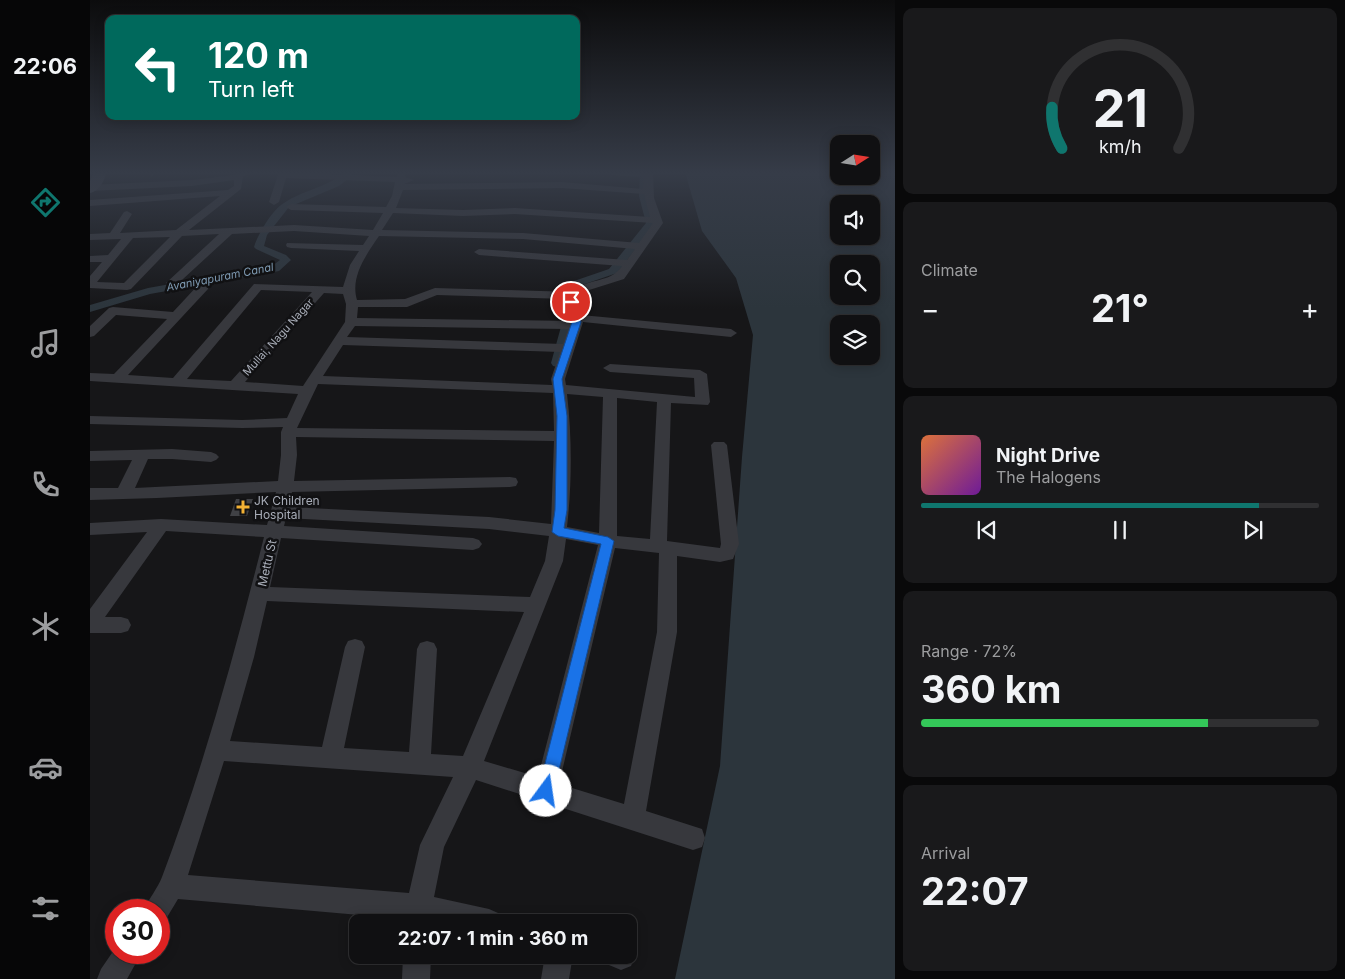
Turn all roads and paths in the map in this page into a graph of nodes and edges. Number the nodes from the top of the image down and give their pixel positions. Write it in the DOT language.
graph roads {
  1 [pos="125,218"];
  2 [pos="198,218"];
  3 [pos="386,218"];
  4 [pos="612,218"];
  5 [pos="652,220"];
  6 [pos="275,228"];
  7 [pos="230,230"];
  8 [pos="180,232"];
  9 [pos="258,232"];
  10 [pos="377,232"];
  11 [pos="130,235"];
  12 [pos="113,236"];
  13 [pos="90,237"];
  14 [pos="221,238"];
  15 [pos="291,245"];
  16 [pos="636,246"];
  17 [pos="366,248"];
  18 [pos="479,252"];
  19 [pos="111,258"];
  20 [pos="90,259"];
  21 [pos="624,262"];
  22 [pos="204,283"];
  23 [pos="90,284"];
  24 [pos="321,289"];
  25 [pos="570,296"];
  26 [pos="350,298"];
  27 [pos="175,316"];
  28 [pos="351,322"];
  29 [pos="571,324"];
  30 [pos="90,332"];
  31 [pos="731,333"];
  32 [pos="340,340"];
  33 [pos="563,348"];
  34 [pos="610,368"];
  35 [pos="90,377"];
  36 [pos="119,377"];
  37 [pos="178,381"];
  38 [pos="236,385"];
  39 [pos="311,385"];
  40 [pos="554,389"];
  41 [pos="610,393"];
  42 [pos="664,397"];
  43 [pos="90,420"];
  44 [pos="290,427"];
  45 [pos="557,436"];
  46 [pos="719,445"];
  47 [pos="142,455"];
  48 [pos="90,456"];
  49 [pos="211,457"];
  50 [pos="510,482"];
  51 [pos="285,487"];
  52 [pos="90,494"];
  53 [pos="124,494"];
  54 [pos="279,512"];
  55 [pos="161,525"];
  56 [pos="90,529"];
  57 [pos="275,531"];
  58 [pos="553,531"];
  59 [pos="608,541"];
  60 [pos="473,544"];
  61 [pos="663,548"];
  62 [pos="260,594"];
  63 [pos="531,605"];
  64 [pos="90,624"];
  65 [pos="121,626"];
  66 [pos="355,647"];
  67 [pos="427,649"];
  68 [pos="216,750"];
  69 [pos="331,758"];
  70 [pos="419,764"];
  71 [pos="464,767"];
  72 [pos="546,791"];
  73 [pos="633,819"];
  74 [pos="693,838"];
  75 [pos="172,886"];
  76 [pos="164,899"];
  77 [pos="414,911"];
  78 [pos="434,914"];
  79 [pos="121,964"];
  80 [pos="417,964"];
  81 [pos="558,964"];
  82 [pos="111,979"];
  83 [pos="416,979"];
  84 [pos="555,979"];
  1 -- 12 [label="street"];
  2 -- 8 [label="street"];
  3 -- 10 [label="street, Mettu St"];
  4 -- 5 [label="street"];
  5 -- 16 [label="street"];
  6 -- 9 [label="street"];
  6 -- 10 [label="street"];
  7 -- 8 [label="street"];
  7 -- 9 [label="street"];
  7 -- 14 [label="street"];
  8 -- 11 [label="street"];
  8 -- 23 [label="street"];
  9 -- 14 [label="street"];
  10 -- 16 [label="street"];
  10 -- 17 [label="street, Mettu St"];
  11 -- 12 [label="street"];
  11 -- 19 [label="street"];
  12 -- 13 [label="street"];
  14 -- 22 [label="street"];
  15 -- 17 [label="street"];
  16 -- 21 [label="street"];
  17 -- 26 [label="street, Mettu St"];
  18 -- 21 [label="street"];
  19 -- 20 [label="street"];
  19 -- 23 [label="street"];
  21 -- 25 [label="street"];
  22 -- 27 [label="street"];
  24 -- 26 [label="street"];
  24 -- 37 [label="street"];
  24 -- 38 [label="street, Mullai, Nagu Nagar"];
  25 -- 26 [label="street"];
  25 -- 29 [label="street"];
  26 -- 28 [label="street, Mettu St"];
  27 -- 30 [label="street"];
  27 -- 36 [label="street"];
  28 -- 29 [label="street"];
  28 -- 32 [label="street, Mettu St"];
  29 -- 31 [label="street"];
  29 -- 33 [label="street"];
  32 -- 33 [label="street"];
  32 -- 39 [label="street, Mettu St"];
  33 -- 40 [label="street"];
  34 -- 42 [label="street"];
  35 -- 36 [label="street"];
  36 -- 37 [label="street"];
  37 -- 38 [label="street"];
  38 -- 39 [label="street"];
  39 -- 40 [label="street"];
  39 -- 44 [label="street, Mettu St"];
  40 -- 41 [label="street"];
  40 -- 45 [label="street"];
  41 -- 42 [label="street"];
  41 -- 59 [label="street"];
  42 -- 61 [label="street"];
  43 -- 44 [label="street"];
  44 -- 45 [label="street"];
  44 -- 51 [label="street, Mettu St"];
  45 -- 58 [label="street"];
  46 -- 61 [label="street"];
  47 -- 48 [label="street"];
  47 -- 49 [label="street"];
  47 -- 53 [label="street"];
  50 -- 51 [label="street"];
  51 -- 53 [label="street"];
  51 -- 54 [label="street, Mettu St"];
  52 -- 53 [label="street"];
  54 -- 57 [label="street, Mettu St"];
  54 -- 58 [label="street"];
  55 -- 56 [label="street"];
  55 -- 57 [label="street"];
  55 -- 64 [label="street"];
  57 -- 60 [label="street"];
  57 -- 62 [label="street, Mettu St"];
  58 -- 59 [label="street"];
  58 -- 63 [label="street"];
  59 -- 61 [label="street"];
  59 -- 72 [label="street"];
  61 -- 73 [label="street"];
  62 -- 63 [label="street"];
  62 -- 68 [label="street, Mettu St"];
  63 -- 71 [label="street"];
  64 -- 65 [label="street"];
  66 -- 69 [label="street"];
  67 -- 70 [label="street"];
  68 -- 69 [label="street"];
  68 -- 75 [label="street, Mettu St"];
  69 -- 70 [label="street"];
  70 -- 71 [label="street"];
  71 -- 72 [label="street"];
  71 -- 77 [label="street"];
  72 -- 73 [label="street"];
  73 -- 74 [label="street"];
  75 -- 76 [label="street, Mettu St"];
  75 -- 77 [label="street"];
  77 -- 78 [label="street"];
  79 -- 82 [label="street"];
  80 -- 83 [label="street"];
  81 -- 84 [label="street"];
}
